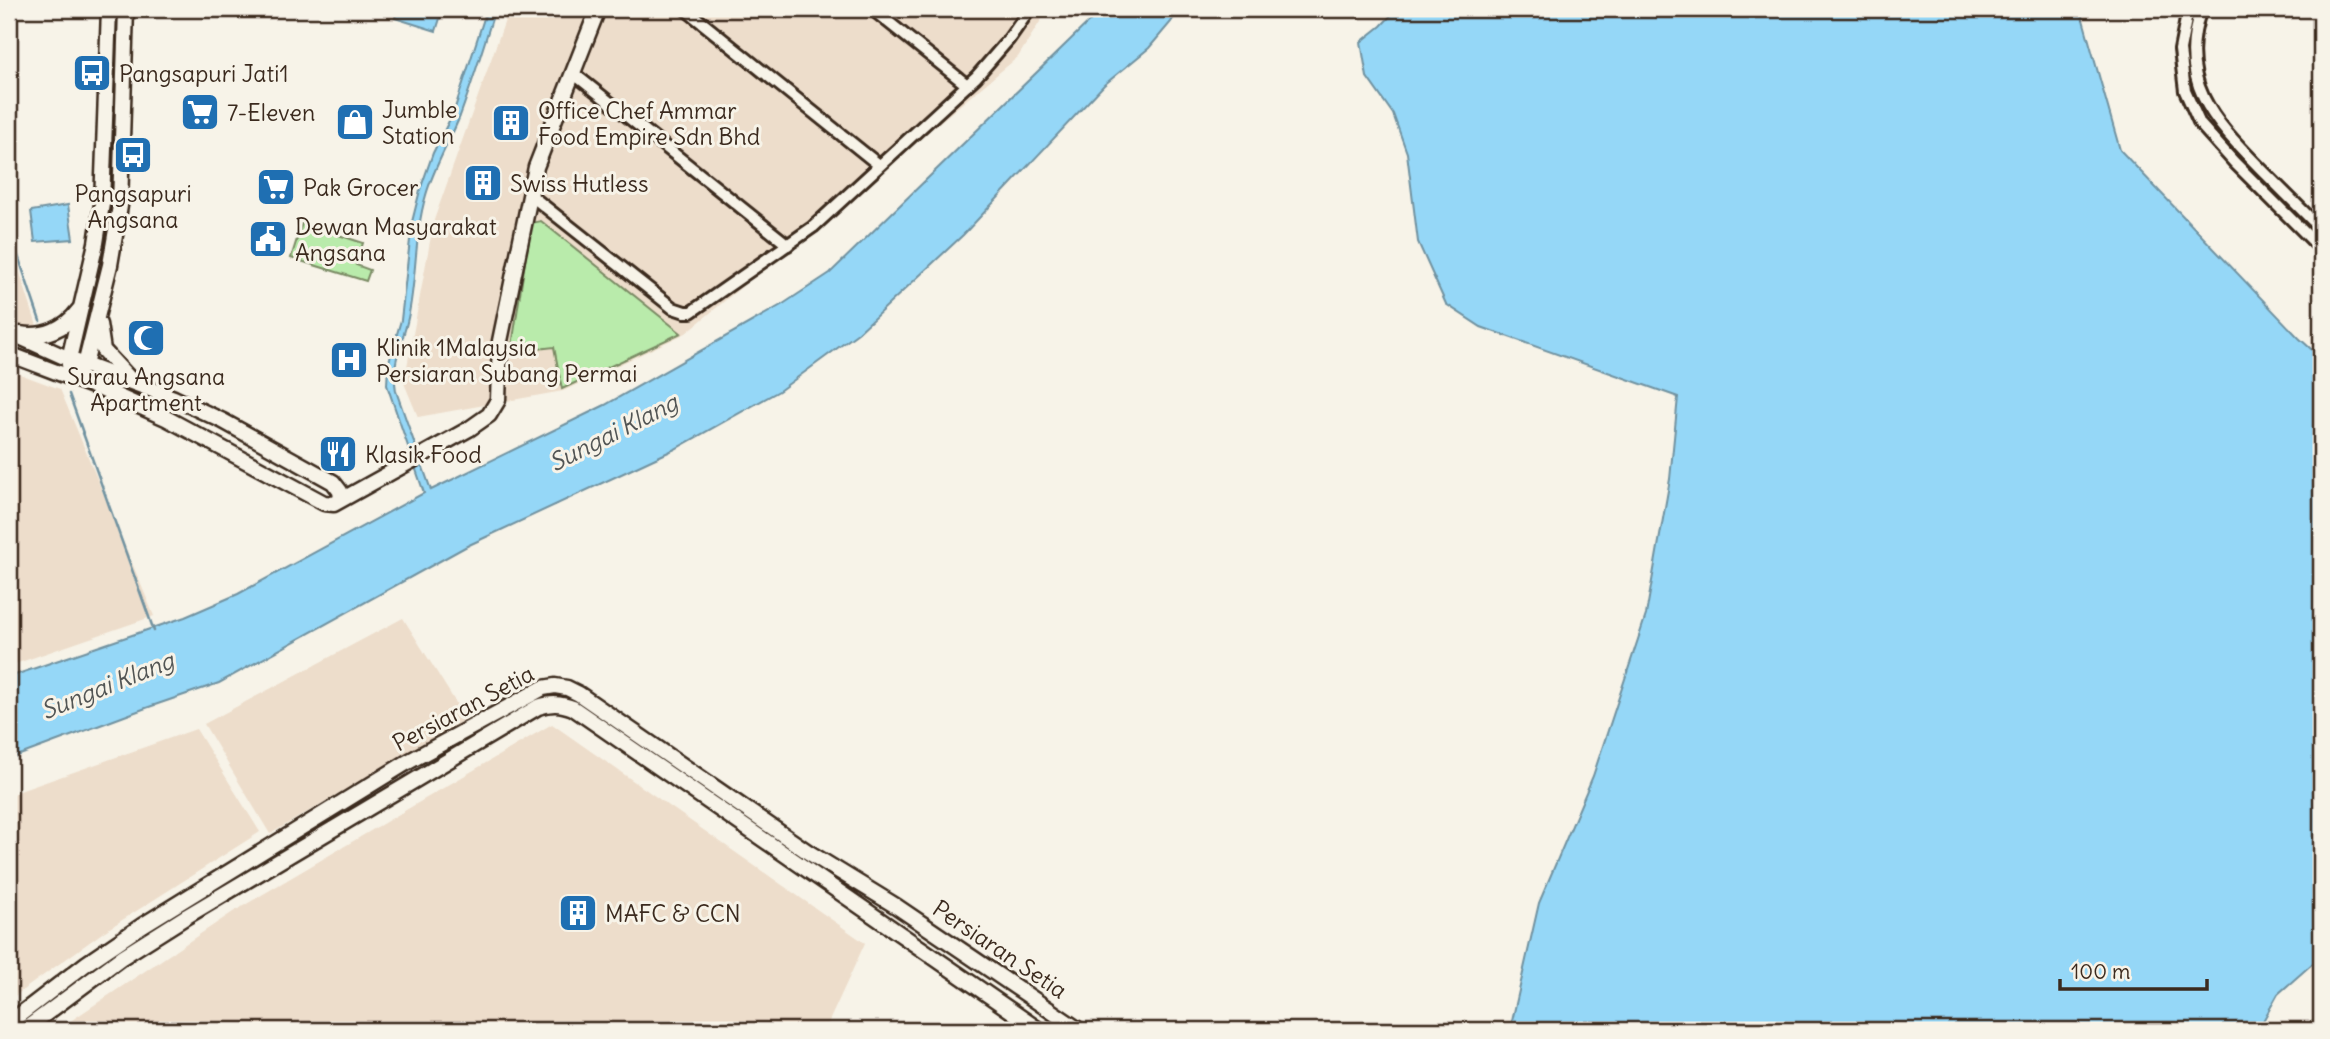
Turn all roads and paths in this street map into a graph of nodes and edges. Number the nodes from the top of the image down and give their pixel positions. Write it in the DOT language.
graph roads {
  1 [pos="109,9"];
  2 [pos="125,9"];
  3 [pos="598,9"];
  4 [pos="685,9"];
  5 [pos="872,9"];
  6 [pos="1030,9"];
  7 [pos="2188,9"];
  8 [pos="2201,9"];
  9 [pos="573,73"];
  10 [pos="967,85"];
  11 [pos="879,165"];
  12 [pos="529,194"];
  13 [pos="2321,229"];
  14 [pos="788,245"];
  15 [pos="2321,249"];
  16 [pos="82,307"];
  17 [pos="98,315"];
  18 [pos="9,332"];
  19 [pos="9,354"];
  20 [pos="68,359"];
  21 [pos="85,365"];
  22 [pos="71,377"];
  23 [pos="134,383"];
  24 [pos="341,499"];
  25 [pos="560,687"];
  26 [pos="557,703"];
  27 [pos="1047,1008"];
  28 [pos="9,1023"];
  29 [pos="24,1030"];
  30 [pos="1036,1030"];
  31 [pos="1079,1030"];
  1 -- 16 [label="street"];
  2 -- 17 [label="street"];
  3 -- 9 [label="street"];
  4 -- 11 [label="street"];
  5 -- 10 [label="street"];
  6 -- 10 [label="street"];
  7 -- 15 [label="street"];
  8 -- 13 [label="street"];
  9 -- 12 [label="street"];
  9 -- 14 [label="street"];
  10 -- 11 [label="street"];
  11 -- 14 [label="street"];
  12 -- 14 [label="street"];
  12 -- 24 [label="street"];
  16 -- 18 [label="street"];
  16 -- 20 [label="street"];
  17 -- 21 [label="street"];
  17 -- 23 [label="street"];
  18 -- 20 [label="street"];
  19 -- 22 [label="street"];
  20 -- 21 [label="street"];
  20 -- 22 [label="street"];
  21 -- 22 [label="street"];
  21 -- 23 [label="street"];
  22 -- 24 [label="street"];
  23 -- 24 [label="street"];
  25 -- 26 [label="street"];
  25 -- 27 [label="street, Persiaran Setia"];
  25 -- 28 [label="street, Persiaran Setia"];
  26 -- 29 [label="street, Persiaran Setia"];
  26 -- 30 [label="street, Persiaran Setia"];
  27 -- 30 [label="street"];
  27 -- 31 [label="street, Persiaran Setia"];
}
